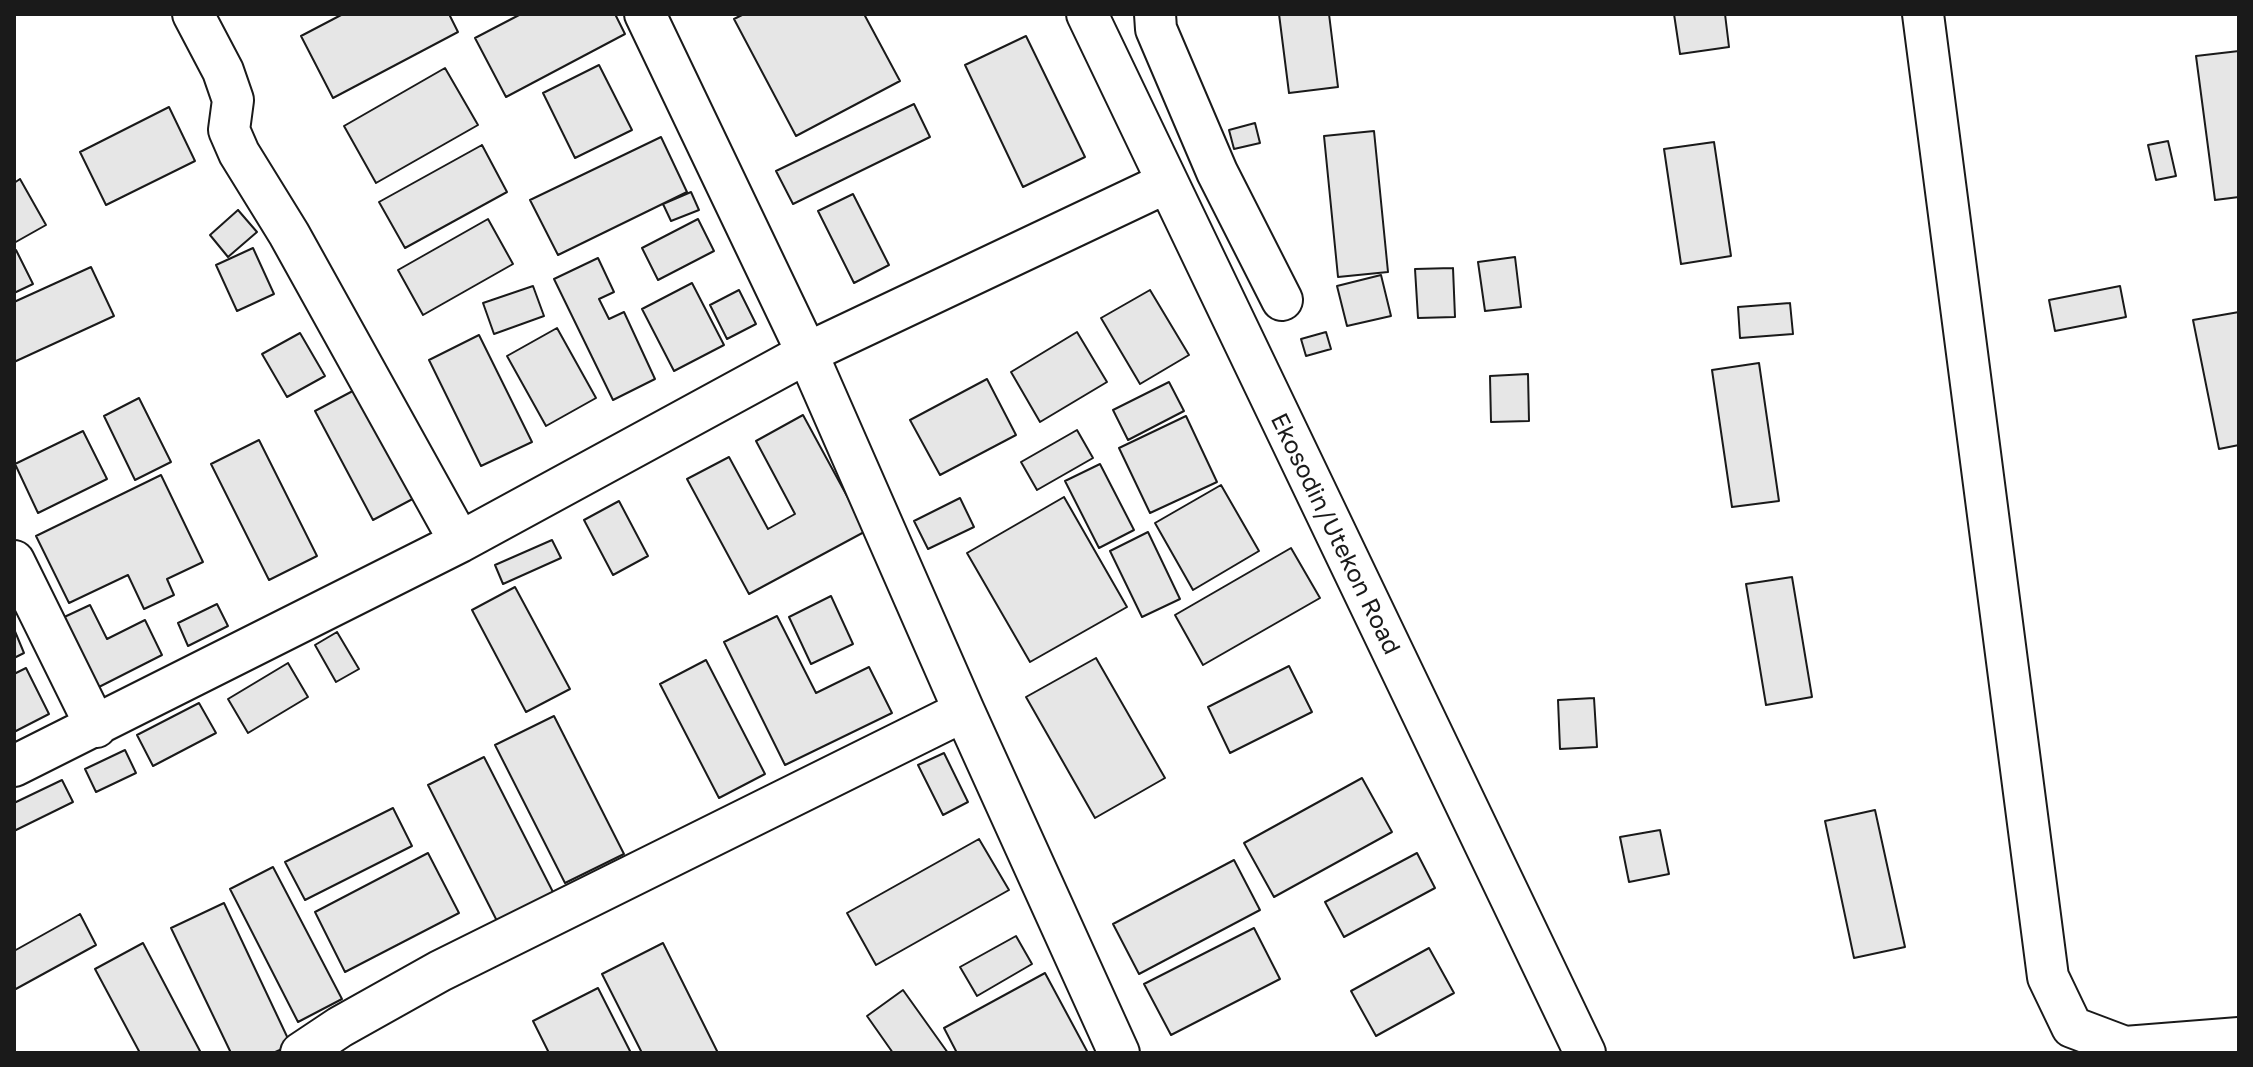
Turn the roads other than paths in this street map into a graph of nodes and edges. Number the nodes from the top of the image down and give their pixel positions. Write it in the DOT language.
graph roads {
  1 [pos="193,14"];
  2 [pos="645,14"];
  3 [pos="1087,14"];
  4 [pos="1155,14"];
  5 [pos="1923,14"];
  6 [pos="1166,183"];
  7 [pos="1282,300"];
  8 [pos="807,353"];
  9 [pos="460,542"];
  10 [pos="14,561"];
  11 [pos="964,711"];
  12 [pos="96,727"];
  13 [pos="14,766"];
  14 [pos="2239,1038"];
  15 [pos="301,1053"];
  16 [pos="1119,1053"];
  17 [pos="1585,1053"];
  1 -- 9 [label="street"];
  2 -- 8 [label="street"];
  3 -- 6 [label="street, Ekosodin/Utekon Road"];
  4 -- 7 [label="street"];
  5 -- 14 [label="street"];
  6 -- 8 [label="street"];
  6 -- 17 [label="street, Ekosodin/Utekon Road"];
  8 -- 9 [label="street"];
  8 -- 11 [label="street"];
  9 -- 12 [label="street"];
  10 -- 12 [label="street"];
  11 -- 15 [label="street"];
  11 -- 16 [label="street"];
  12 -- 13 [label="street"];
}
